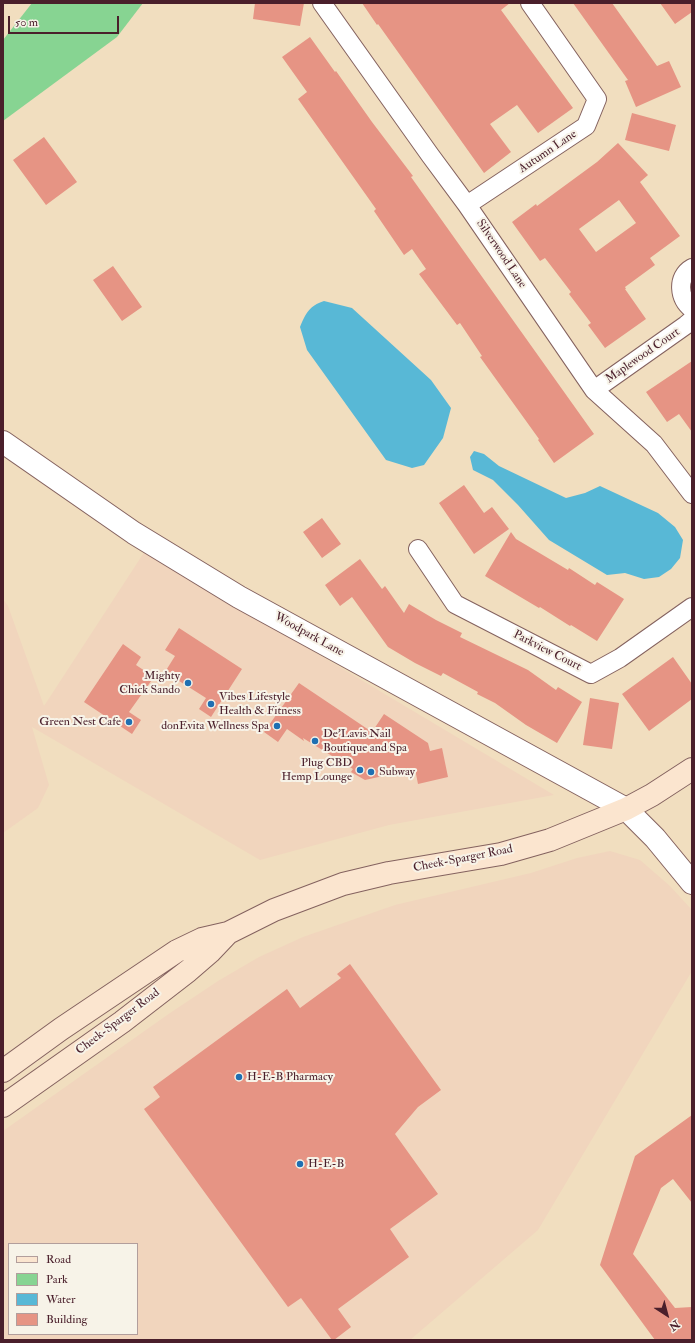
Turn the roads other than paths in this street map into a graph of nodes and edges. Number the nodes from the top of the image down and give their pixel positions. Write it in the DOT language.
graph roads {
  1 [pos="322,3"];
  2 [pos="530,3"];
  3 [pos="467,205"];
  4 [pos="692,268"];
  5 [pos="692,309"];
  6 [pos="692,320"];
  7 [pos="594,390"];
  8 [pos="3,442"];
  9 [pos="692,494"];
  10 [pos="418,548"];
  11 [pos="692,607"];
  12 [pos="692,769"];
  13 [pos="626,809"];
  14 [pos="692,883"];
  15 [pos="228,933"];
  16 [pos="61,1029"];
  17 [pos="79,1052"];
  18 [pos="3,1071"];
  19 [pos="3,1106"];
  1 -- 3 [label="street, Silverwood Lane"];
  2 -- 3 [label="street, Autumn Lane"];
  3 -- 7 [label="street, Silverwood Lane"];
  4 -- 5 [label="street"];
  6 -- 7 [label="street, Maplewood Court"];
  7 -- 9 [label="street, Silverwood Lane"];
  8 -- 13 [label="street, Woodpark Lane"];
  10 -- 11 [label="street, Parkview Court"];
  12 -- 13 [label="main road, Cheek-Sparger Road"];
  13 -- 14 [label="street, Woodpark Lane"];
  13 -- 15 [label="main road, Cheek-Sparger Road"];
  15 -- 16 [label="main road, Cheek-Sparger Road"];
  15 -- 17 [label="main road, Cheek-Sparger Road"];
  16 -- 17 [label="main road"];
  16 -- 18 [label="main road, Cheek-Sparger Road"];
  17 -- 19 [label="main road, Cheek-Sparger Road"];
}
